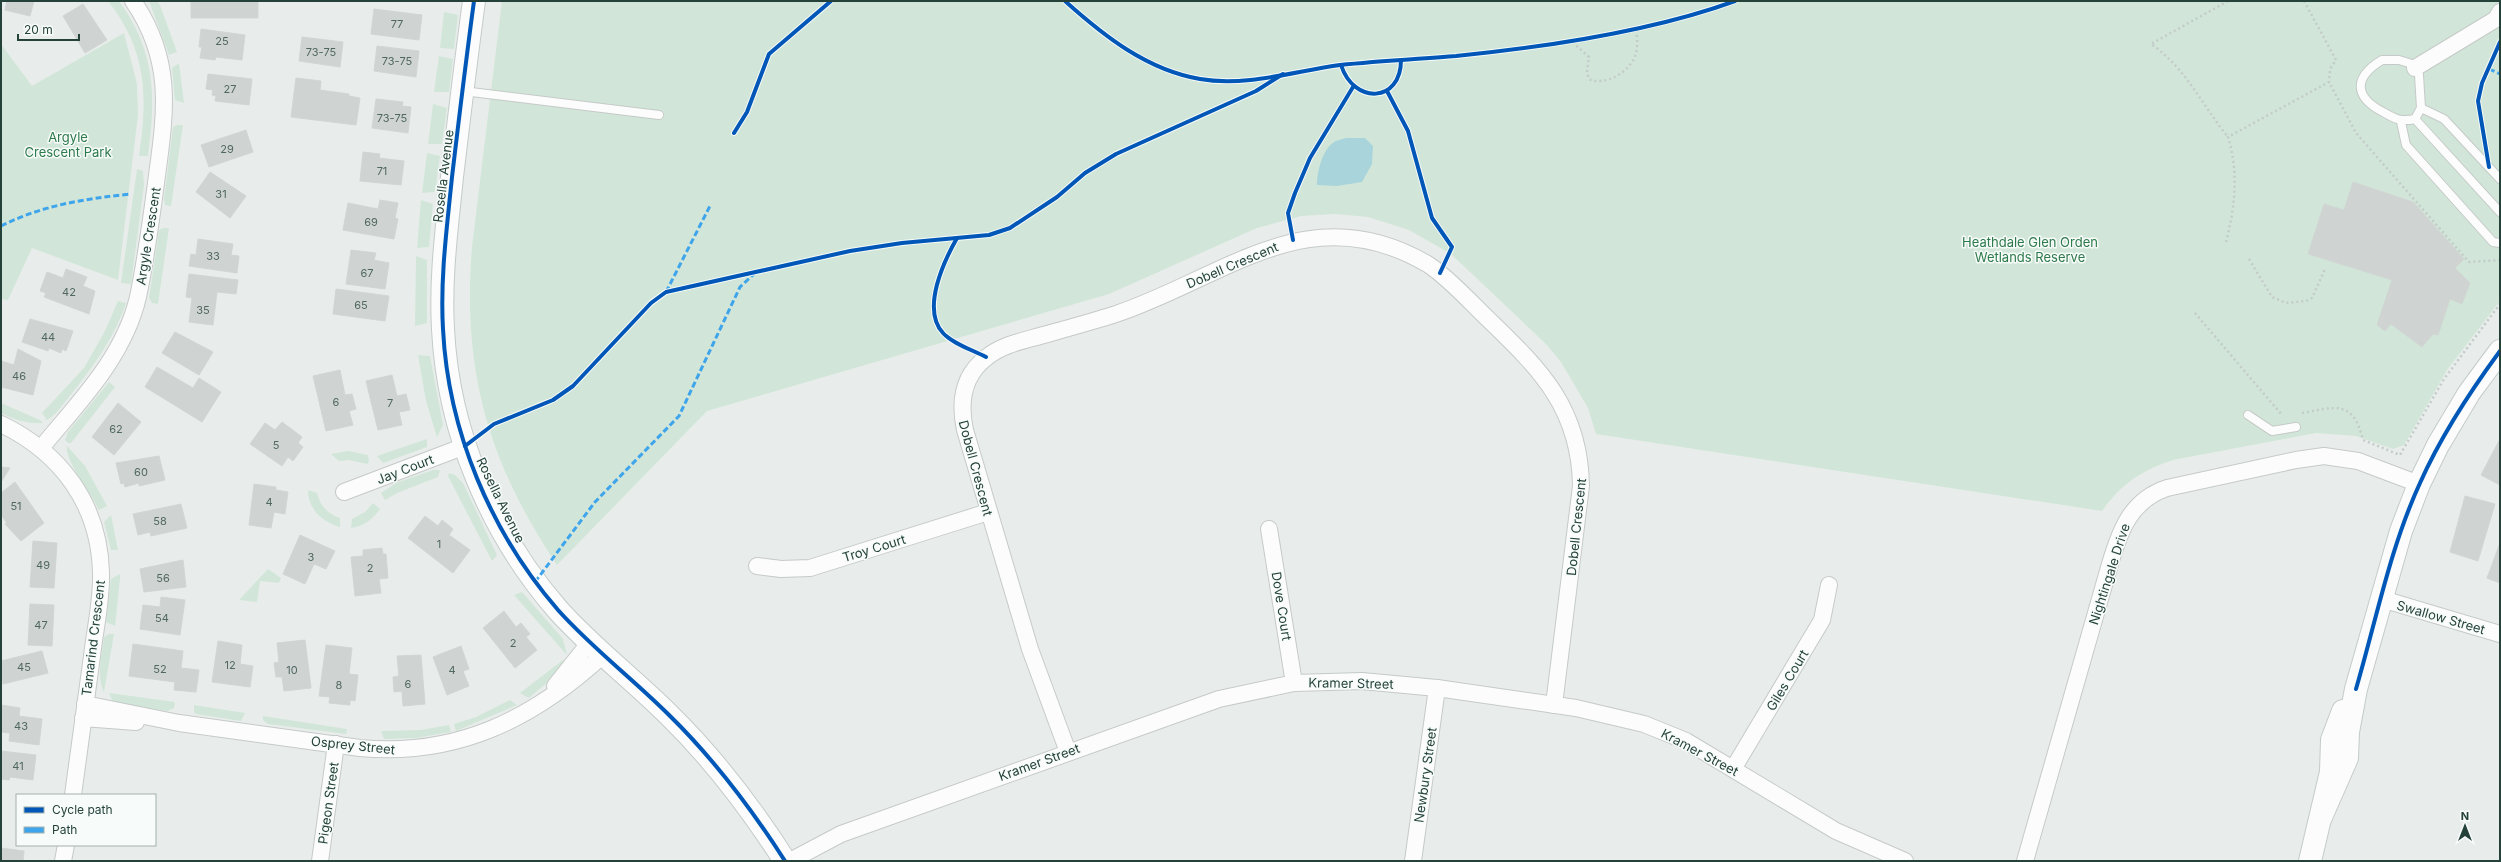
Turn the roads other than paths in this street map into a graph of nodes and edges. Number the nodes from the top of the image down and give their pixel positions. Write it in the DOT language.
graph roads {
  1 [pos="133,1"];
  2 [pos="474,1"];
  3 [pos="2500,12"];
  4 [pos="2415,68"];
  5 [pos="463,91"];
  6 [pos="2421,108"];
  7 [pos="659,115"];
  8 [pos="2415,119"];
  9 [pos="2401,122"];
  10 [pos="2500,179"];
  11 [pos="2500,212"];
  12 [pos="2500,243"];
  13 [pos="2500,351"];
  14 [pos="2248,415"];
  15 [pos="1,424"];
  16 [pos="2296,427"];
  17 [pos="465,446"];
  18 [pos="41,448"];
  19 [pos="2419,484"];
  20 [pos="344,492"];
  21 [pos="988,512"];
  22 [pos="1269,529"];
  23 [pos="757,566"];
  24 [pos="1829,585"];
  25 [pos="2382,599"];
  26 [pos="2500,634"];
  27 [pos="597,649"];
  28 [pos="1294,683"];
  29 [pos="1436,688"];
  30 [pos="1554,705"];
  31 [pos="84,711"];
  32 [pos="336,744"];
  33 [pos="1068,752"];
  34 [pos="1733,769"];
  35 [pos="73,794"];
  36 [pos="66,846"];
  37 [pos="63,861"];
  38 [pos="320,861"];
  39 [pos="784,861"];
  40 [pos="790,861"];
  41 [pos="1413,861"];
  42 [pos="1905,861"];
  43 [pos="2026,861"];
  44 [pos="2310,861"];
  1 -- 18 [label="street, Argyle Crescent"];
  2 -- 5 [label="street, Rosella Avenue"];
  3 -- 4 [label="street"];
  4 -- 6 [label="lane"];
  4 -- 9 [label="lane"];
  5 -- 7 [label="lane"];
  5 -- 17 [label="street, Rosella Avenue"];
  6 -- 8 [label="lane"];
  6 -- 10 [label="lane"];
  8 -- 9 [label="lane"];
  8 -- 11 [label="lane"];
  9 -- 12 [label="lane"];
  13 -- 19 [label="street"];
  14 -- 16 [label="lane"];
  15 -- 18 [label="street, Tamarind Crescent"];
  17 -- 20 [label="street, Jay Court"];
  17 -- 27 [label="street, Rosella Avenue"];
  18 -- 31 [label="street, Tamarind Crescent"];
  19 -- 25 [label="street"];
  19 -- 43 [label="street, Nightingale Drive"];
  21 -- 23 [label="street, Troy Court"];
  21 -- 30 [label="street, Dobell Crescent"];
  21 -- 33 [label="street, Dobell Crescent"];
  22 -- 28 [label="street, Dove Court"];
  24 -- 34 [label="street, Giles Court"];
  25 -- 26 [label="street, Swallow Street"];
  25 -- 44 [label="street"];
  27 -- 32 [label="street, Osprey Street"];
  27 -- 39 [label="street, Rosella Avenue"];
  28 -- 29 [label="street, Kramer Street"];
  28 -- 33 [label="street, Kramer Street"];
  29 -- 30 [label="street, Kramer Street"];
  29 -- 41 [label="street, Newbury Street"];
  30 -- 34 [label="street, Kramer Street"];
  31 -- 32 [label="street, Osprey Street"];
  31 -- 35 [label="street, Tamarind Crescent"];
  32 -- 38 [label="street, Pigeon Street"];
  33 -- 40 [label="street, Kramer Street"];
  34 -- 42 [label="street, Kramer Street"];
  36 -- 37 [label="street"];
}
